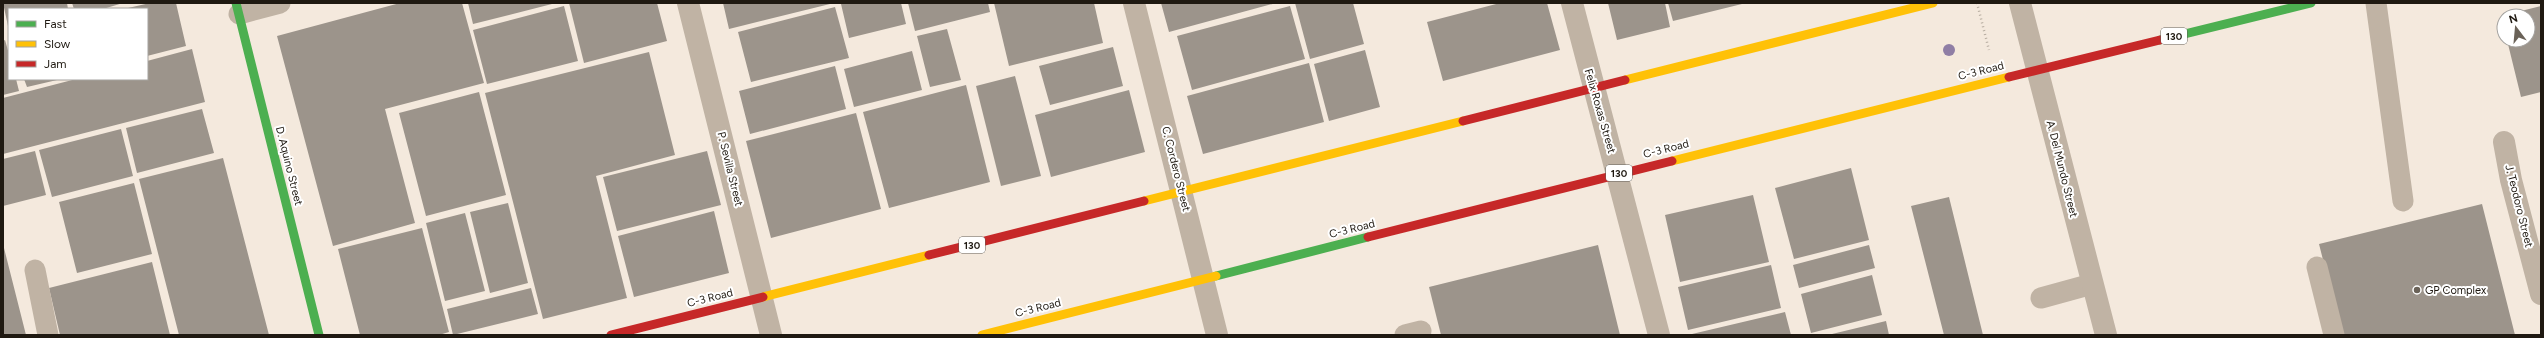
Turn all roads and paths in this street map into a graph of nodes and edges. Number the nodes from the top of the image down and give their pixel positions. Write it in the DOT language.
graph roads {
  1 [pos="280,3"];
  2 [pos="688,3"];
  3 [pos="1134,3"];
  4 [pos="1572,3"];
  5 [pos="1933,3"];
  6 [pos="1977,3"];
  7 [pos="2020,3"];
  8 [pos="2312,3"];
  9 [pos="2376,3"];
  10 [pos="237,8"];
  11 [pos="2037,70"];
  12 [pos="1997,80"];
  13 [pos="1593,88"];
  14 [pos="2504,142"];
  15 [pos="1618,174"];
  16 [pos="1182,192"];
  17 [pos="2402,200"];
  18 [pos="2317,267"];
  19 [pos="35,270"];
  20 [pos="1203,279"];
  21 [pos="2092,284"];
  22 [pos="2541,294"];
  23 [pos="761,297"];
  24 [pos="2041,298"];
  25 [pos="48,335"];
  26 [pos="319,335"];
  27 [pos="611,335"];
  28 [pos="771,335"];
  29 [pos="982,335"];
  30 [pos="1217,335"];
  31 [pos="1659,335"];
  32 [pos="2106,335"];
  33 [pos="2334,335"];
  1 -- 10 [label="lane"];
  2 -- 23 [label="street, P. Sevilla Street"];
  3 -- 16 [label="street, C. Cordero Street"];
  4 -- 13 [label="street, Felix Roxas Street"];
  5 -- 13 [label="main road, C-3 Road / 130"];
  6 -- 12 [label="path"];
  7 -- 11 [label="street, A. Del Mundo Street"];
  8 -- 11 [label="main road, C-3 Road / 130"];
  9 -- 17 [label="lane"];
  10 -- 26 [label="main road, D. Aquino Street"];
  11 -- 12 [label="main road, C-3 Road / 130"];
  11 -- 21 [label="street, A. Del Mundo Street"];
  12 -- 15 [label="main road, C-3 Road / 130"];
  13 -- 15 [label="street, Felix Roxas Street"];
  13 -- 16 [label="main road, C-3 Road / 130"];
  14 -- 22 [label="street, J. Teodoro Street"];
  15 -- 20 [label="main road, C-3 Road / 130"];
  15 -- 31 [label="street, Felix Roxas Street"];
  16 -- 20 [label="street, C. Cordero Street"];
  16 -- 23 [label="main road, C-3 Road / 130"];
  18 -- 33 [label="lane"];
  19 -- 25 [label="lane"];
  20 -- 29 [label="main road, C-3 Road / 130"];
  20 -- 30 [label="street, C. Cordero Street"];
  21 -- 24 [label="lane"];
  21 -- 32 [label="street, A. Del Mundo Street"];
  23 -- 27 [label="main road, C-3 Road / 130"];
  23 -- 28 [label="street, P. Sevilla Street"];
}
